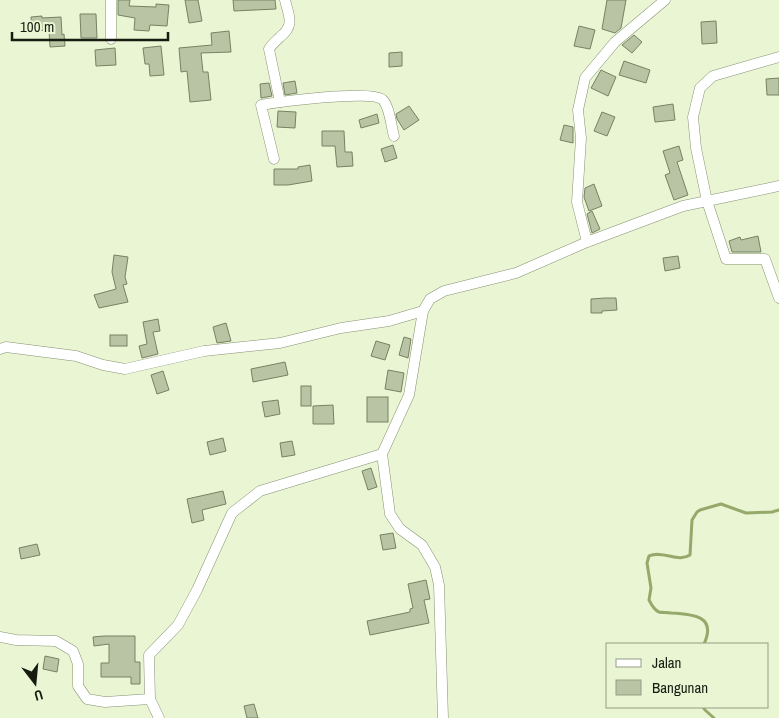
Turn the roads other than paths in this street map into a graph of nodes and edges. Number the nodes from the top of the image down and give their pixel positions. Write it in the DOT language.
graph roads {
  1 [pos="111,0"];
  2 [pos="285,0"];
  3 [pos="665,0"];
  4 [pos="111,39"];
  5 [pos="779,57"];
  6 [pos="280,102"];
  7 [pos="394,136"];
  8 [pos="274,159"];
  9 [pos="779,186"];
  10 [pos="707,201"];
  11 [pos="587,242"];
  12 [pos="779,298"];
  13 [pos="424,311"];
  14 [pos="0,349"];
  15 [pos="382,454"];
  16 [pos="0,636"];
  17 [pos="150,699"];
  18 [pos="159,718"];
  19 [pos="443,718"];
  1 -- 4 [label="street"];
  2 -- 6 [label="street"];
  3 -- 11 [label="street"];
  5 -- 10 [label="street"];
  6 -- 7 [label="street"];
  6 -- 8 [label="street"];
  9 -- 10 [label="street"];
  10 -- 11 [label="street"];
  10 -- 12 [label="street"];
  11 -- 13 [label="street"];
  13 -- 14 [label="street"];
  13 -- 15 [label="street"];
  15 -- 17 [label="street"];
  15 -- 19 [label="street"];
  16 -- 17 [label="street"];
  17 -- 18 [label="street"];
}
